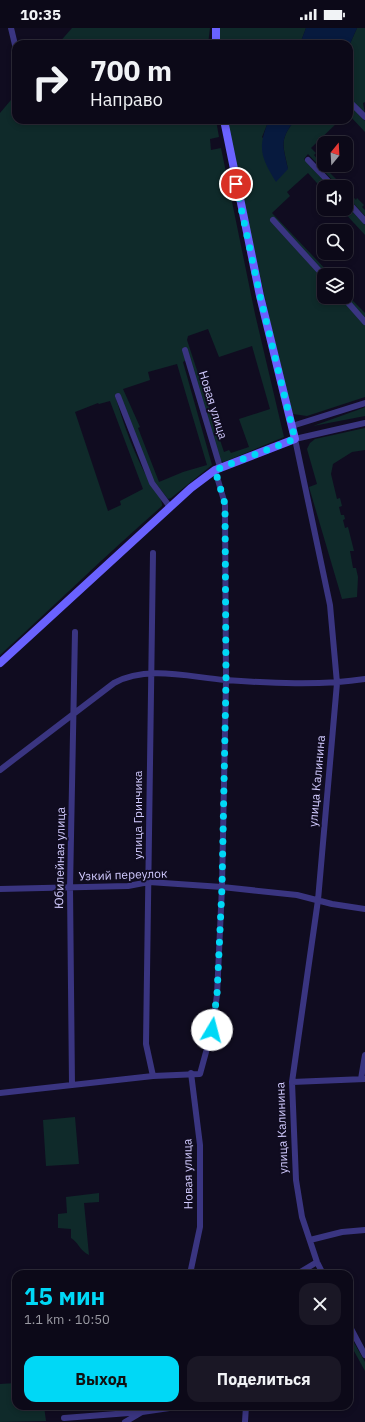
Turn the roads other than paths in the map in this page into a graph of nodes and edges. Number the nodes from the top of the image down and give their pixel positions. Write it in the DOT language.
graph roads {
  1 [pos="11,28"];
  2 [pos="216,28"];
  3 [pos="14,40"];
  4 [pos="216,40"];
  5 [pos="354,105"];
  6 [pos="365,117"];
  7 [pos="225,124"];
  8 [pos="308,160"];
  9 [pos="327,180"];
  10 [pos="353,208"];
  11 [pos="273,220"];
  12 [pos="365,221"];
  13 [pos="317,268"];
  14 [pos="349,304"];
  15 [pos="365,322"];
  16 [pos="185,350"];
  17 [pos="118,396"];
  18 [pos="365,403"];
  19 [pos="365,423"];
  20 [pos="292,426"];
  21 [pos="295,439"];
  22 [pos="217,469"];
  23 [pos="170,507"];
  24 [pos="153,553"];
  25 [pos="75,632"];
  26 [pos="0,663"];
  27 [pos="150,673"];
  28 [pos="365,679"];
  29 [pos="226,680"];
  30 [pos="337,683"];
  31 [pos="74,712"];
  32 [pos="0,770"];
  33 [pos="149,882"];
  34 [pos="222,887"];
  35 [pos="70,888"];
  36 [pos="0,889"];
  37 [pos="318,900"];
  38 [pos="365,908"];
  39 [pos="365,1055"];
  40 [pos="191,1073"];
  41 [pos="153,1076"];
  42 [pos="363,1079"];
  43 [pos="292,1082"];
  44 [pos="72,1085"];
  45 [pos="0,1093"];
  46 [pos="365,1230"];
  47 [pos="310,1240"];
  48 [pos="317,1262"];
  49 [pos="191,1270"];
  50 [pos="304,1270"];
  51 [pos="321,1270"];
  52 [pos="353,1332"];
  53 [pos="365,1355"];
  54 [pos="156,1410"];
  55 [pos="246,1410"];
  56 [pos="142,1412"];
  57 [pos="64,1418"];
  58 [pos="125,1422"];
  59 [pos="245,1422"];
  1 -- 3 [label="street"];
  2 -- 4 [label="street"];
  5 -- 6 [label="street"];
  7 -- 20 [label="street, улица Калинина"];
  8 -- 9 [label="street"];
  10 -- 12 [label="street"];
  11 -- 13 [label="street"];
  14 -- 15 [label="street"];
  16 -- 22 [label="street, Новая улица"];
  17 -- 23 [label="street"];
  18 -- 20 [label="street"];
  19 -- 21 [label="street"];
  20 -- 21 [label="street, улица Калинина"];
  21 -- 22 [label="street"];
  21 -- 30 [label="street, улица Калинина"];
  22 -- 23 [label="street"];
  22 -- 29 [label="street, Новая улица"];
  23 -- 26 [label="street"];
  24 -- 27 [label="street, улица Гринчика"];
  25 -- 31 [label="street, Юбилейная улица"];
  27 -- 29 [label="street"];
  27 -- 31 [label="street"];
  27 -- 33 [label="street, улица Гринчика"];
  28 -- 30 [label="street"];
  29 -- 30 [label="street"];
  29 -- 34 [label="street, Новая улица"];
  30 -- 37 [label="street, улица Калинина"];
  31 -- 32 [label="street"];
  31 -- 35 [label="street, Юбилейная улица"];
  33 -- 34 [label="street, Узкий переулок"];
  33 -- 35 [label="street, Узкий переулок"];
  33 -- 41 [label="street, улица Гринчика"];
  34 -- 37 [label="street, Узкий переулок"];
  34 -- 40 [label="street, Новая улица"];
  35 -- 36 [label="street, Узкий переулок"];
  35 -- 44 [label="street, Юбилейная улица"];
  37 -- 38 [label="street, Узкий переулок"];
  37 -- 43 [label="street, улица Калинина"];
  39 -- 42 [label="street"];
  40 -- 41 [label="street"];
  40 -- 49 [label="street, Новая улица"];
  41 -- 44 [label="street"];
  42 -- 43 [label="street"];
  43 -- 47 [label="street, улица Калинина"];
  44 -- 45 [label="street"];
  46 -- 47 [label="street"];
  47 -- 48 [label="street, улица Калинина"];
  48 -- 50 [label="street"];
  48 -- 51 [label="street, улица Калинина"];
  52 -- 53 [label="street"];
  54 -- 56 [label="street"];
  55 -- 59 [label="street"];
  56 -- 57 [label="street"];
  56 -- 58 [label="street"];
}
